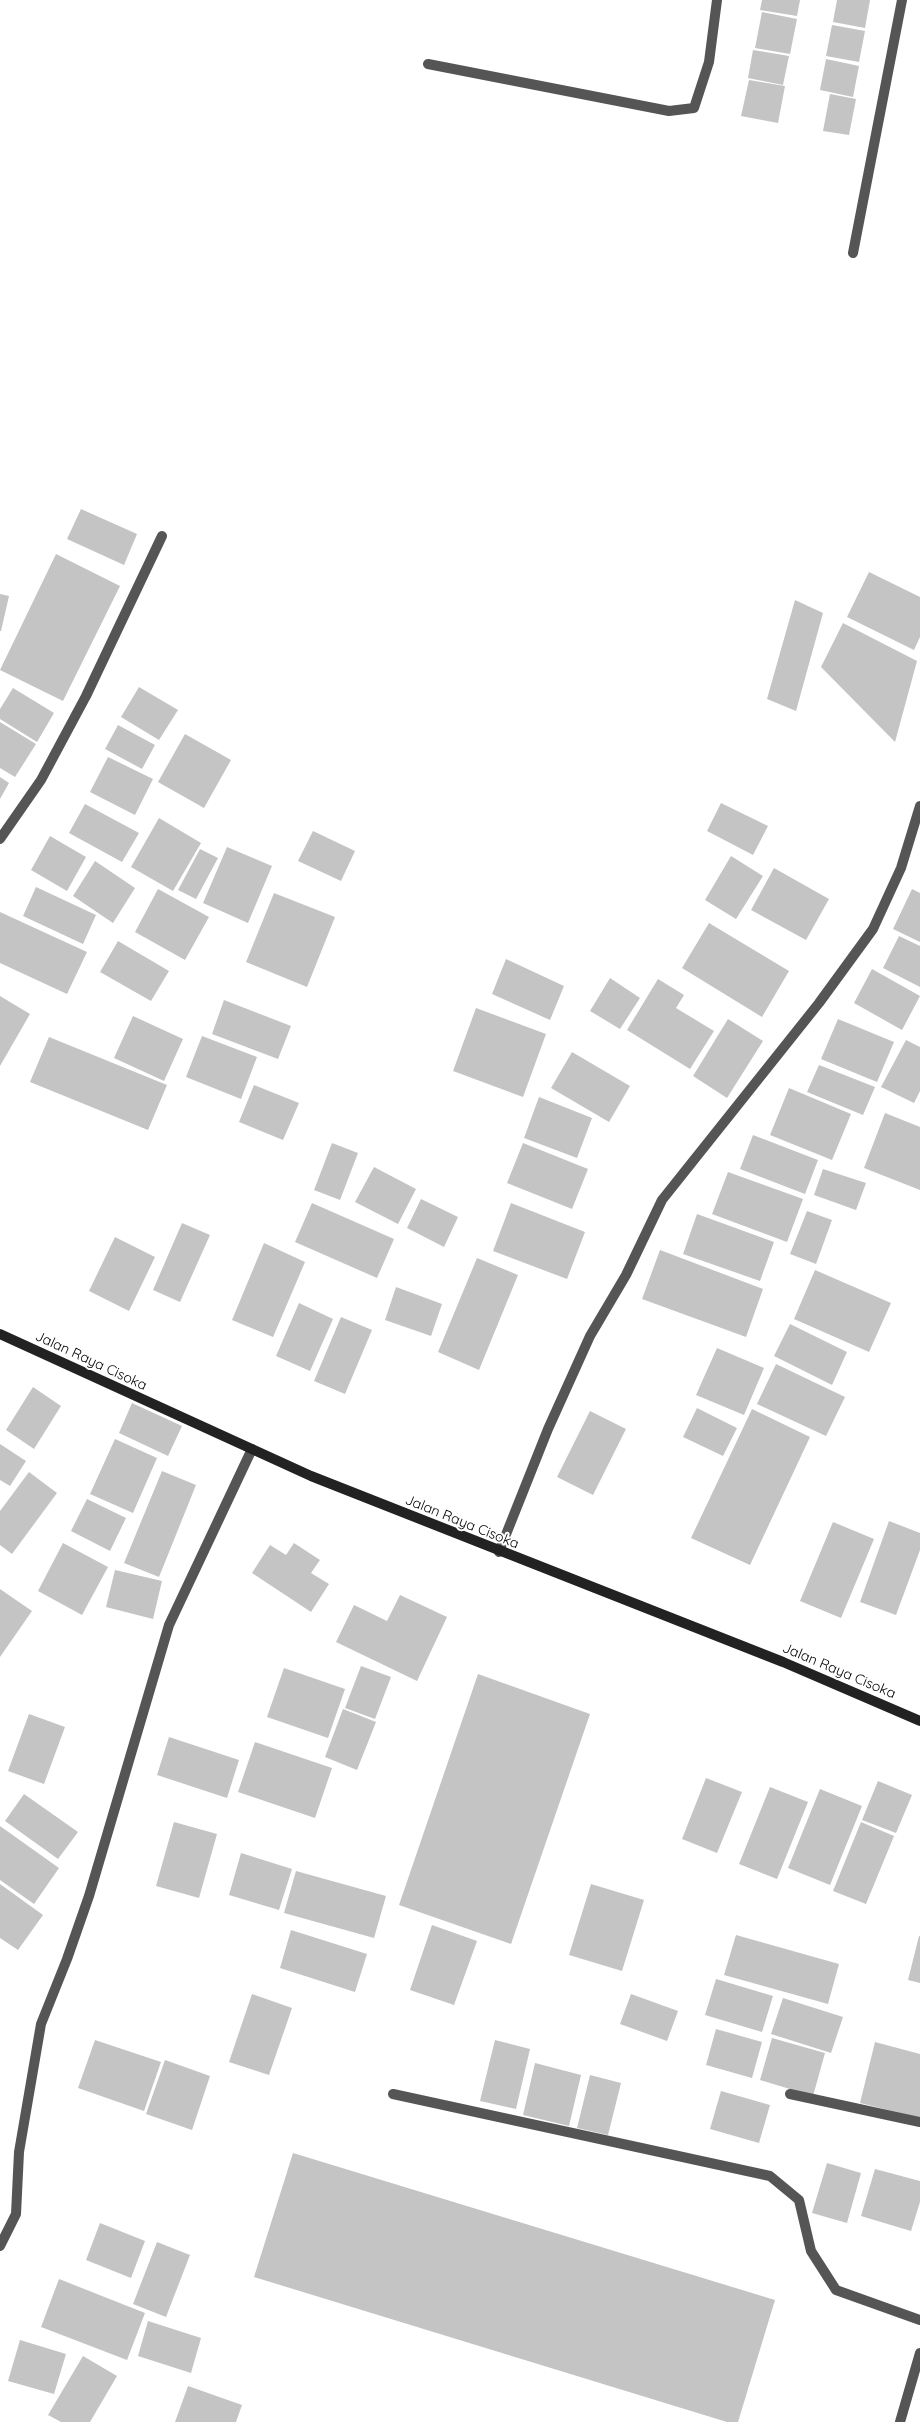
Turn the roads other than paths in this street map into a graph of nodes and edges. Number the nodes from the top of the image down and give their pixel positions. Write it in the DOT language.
graph roads {
  1 [pos="717,0"];
  2 [pos="902,0"];
  3 [pos="428,64"];
  4 [pos="853,253"];
  5 [pos="162,536"];
  6 [pos="920,806"];
  7 [pos="0,839"];
  8 [pos="0,1334"];
  9 [pos="252,1449"];
  10 [pos="499,1552"];
  11 [pos="920,1721"];
  12 [pos="392,2094"];
  13 [pos="790,2094"];
  14 [pos="920,2122"];
  15 [pos="0,2246"];
  16 [pos="920,2320"];
  17 [pos="920,2353"];
  18 [pos="903,2422"];
  1 -- 3 [label="street"];
  2 -- 4 [label="street"];
  5 -- 7 [label="street"];
  6 -- 10 [label="street"];
  8 -- 9 [label="street, Jalan Raya Cisoka"];
  9 -- 10 [label="street, Jalan Raya Cisoka"];
  9 -- 15 [label="street"];
  10 -- 11 [label="street, Jalan Raya Cisoka"];
  12 -- 16 [label="street"];
  13 -- 14 [label="street"];
  17 -- 18 [label="street"];
}
